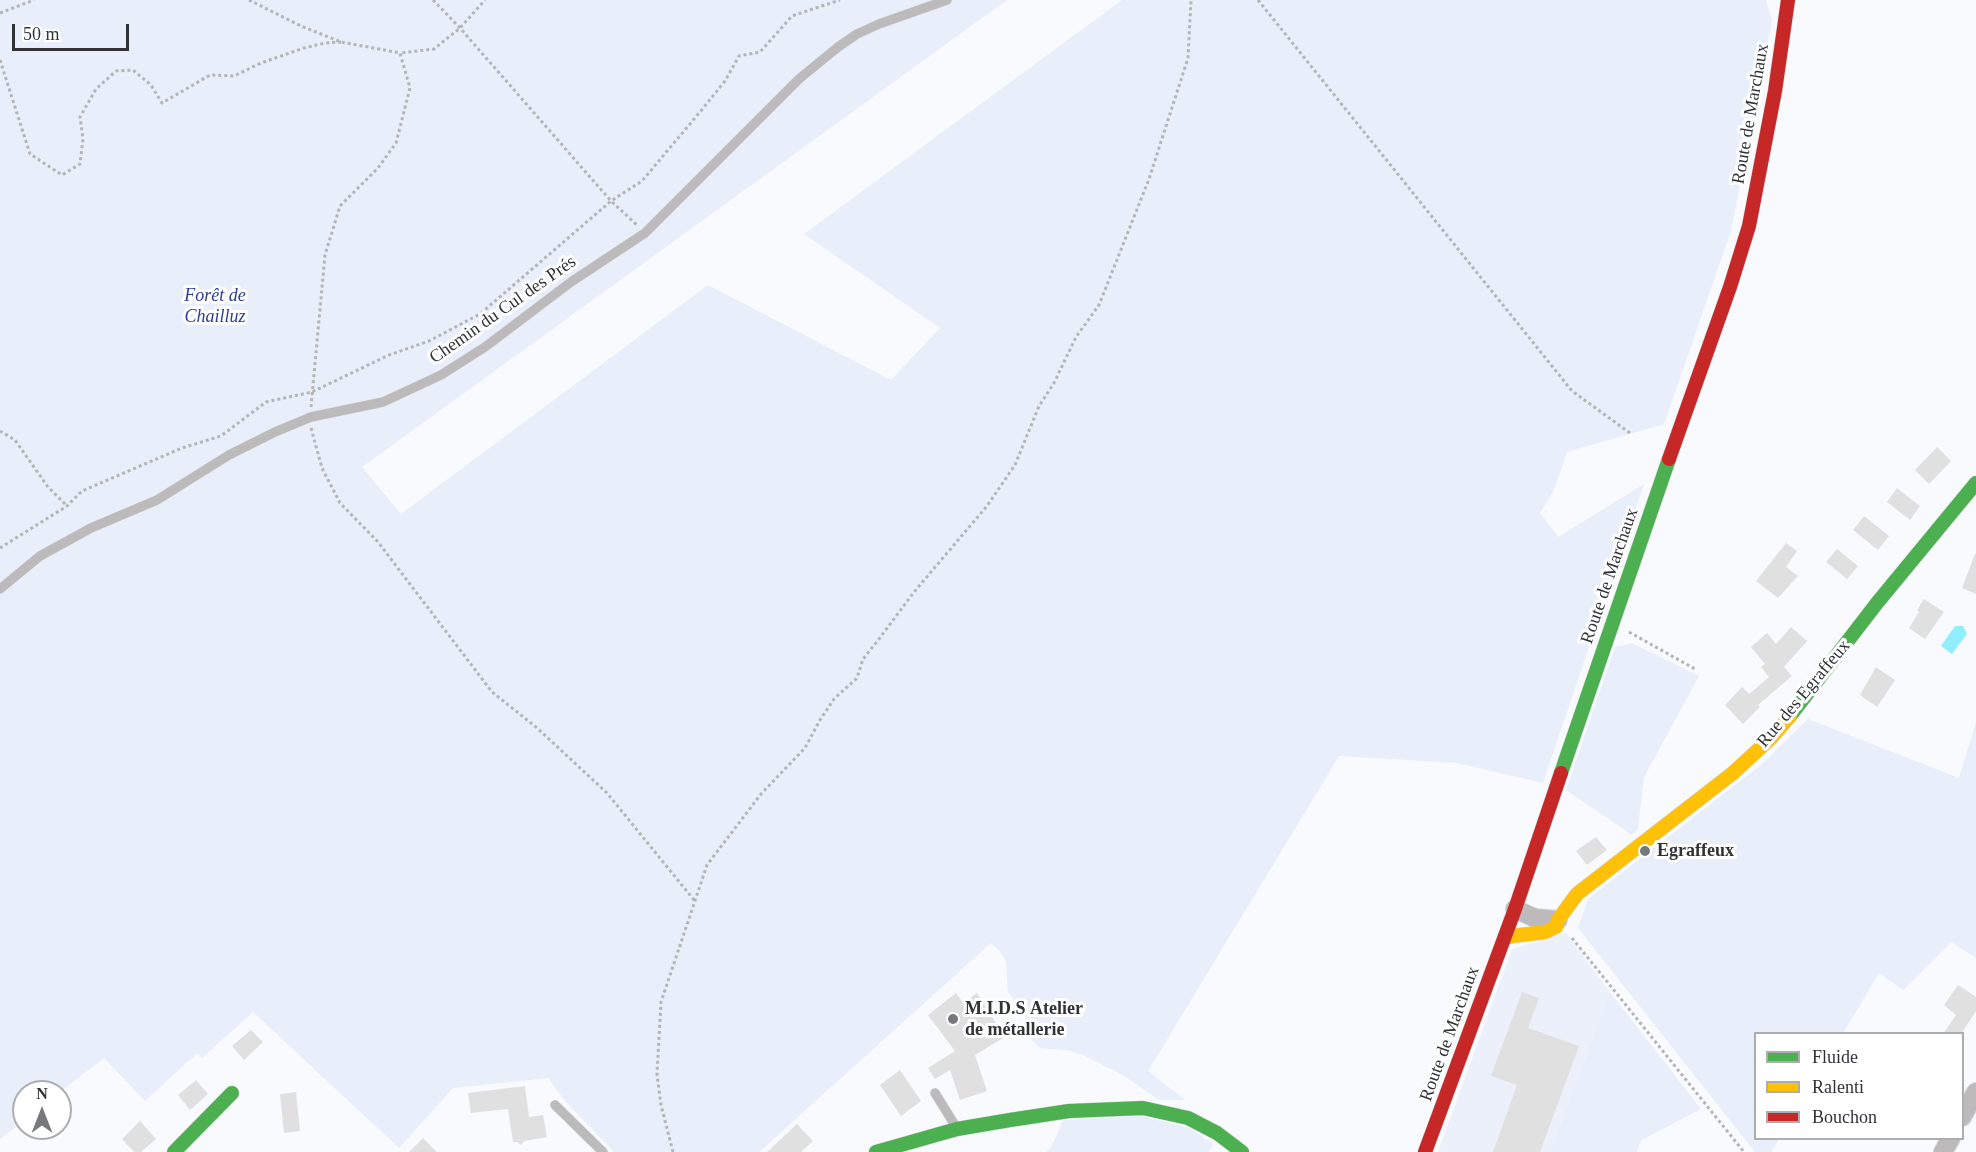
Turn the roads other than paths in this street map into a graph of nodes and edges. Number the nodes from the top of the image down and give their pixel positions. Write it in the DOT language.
graph roads {
  1 [pos="947,0"];
  2 [pos="1788,0"];
  3 [pos="1976,483"];
  4 [pos="0,589"];
  5 [pos="1515,909"];
  6 [pos="1558,920"];
  7 [pos="1505,937"];
  8 [pos="1976,1092"];
  9 [pos="232,1093"];
  10 [pos="935,1093"];
  11 [pos="555,1105"];
  12 [pos="1964,1113"];
  13 [pos="957,1129"];
  14 [pos="174,1152"];
  15 [pos="603,1152"];
  16 [pos="876,1152"];
  17 [pos="1242,1152"];
  18 [pos="1425,1152"];
  1 -- 4 [label="lane, Chemin du Cul des Prés"];
  2 -- 5 [label="main road, Route de Marchaux"];
  3 -- 6 [label="main road, Rue des Egraffeux"];
  5 -- 6 [label="street"];
  5 -- 7 [label="main road, Route de Marchaux"];
  6 -- 7 [label="main road"];
  7 -- 18 [label="main road, Route de Marchaux"];
  8 -- 12 [label="street"];
  9 -- 14 [label="main road"];
  10 -- 13 [label="lane"];
  11 -- 15 [label="lane"];
  13 -- 16 [label="main road"];
  13 -- 17 [label="main road"];
}
